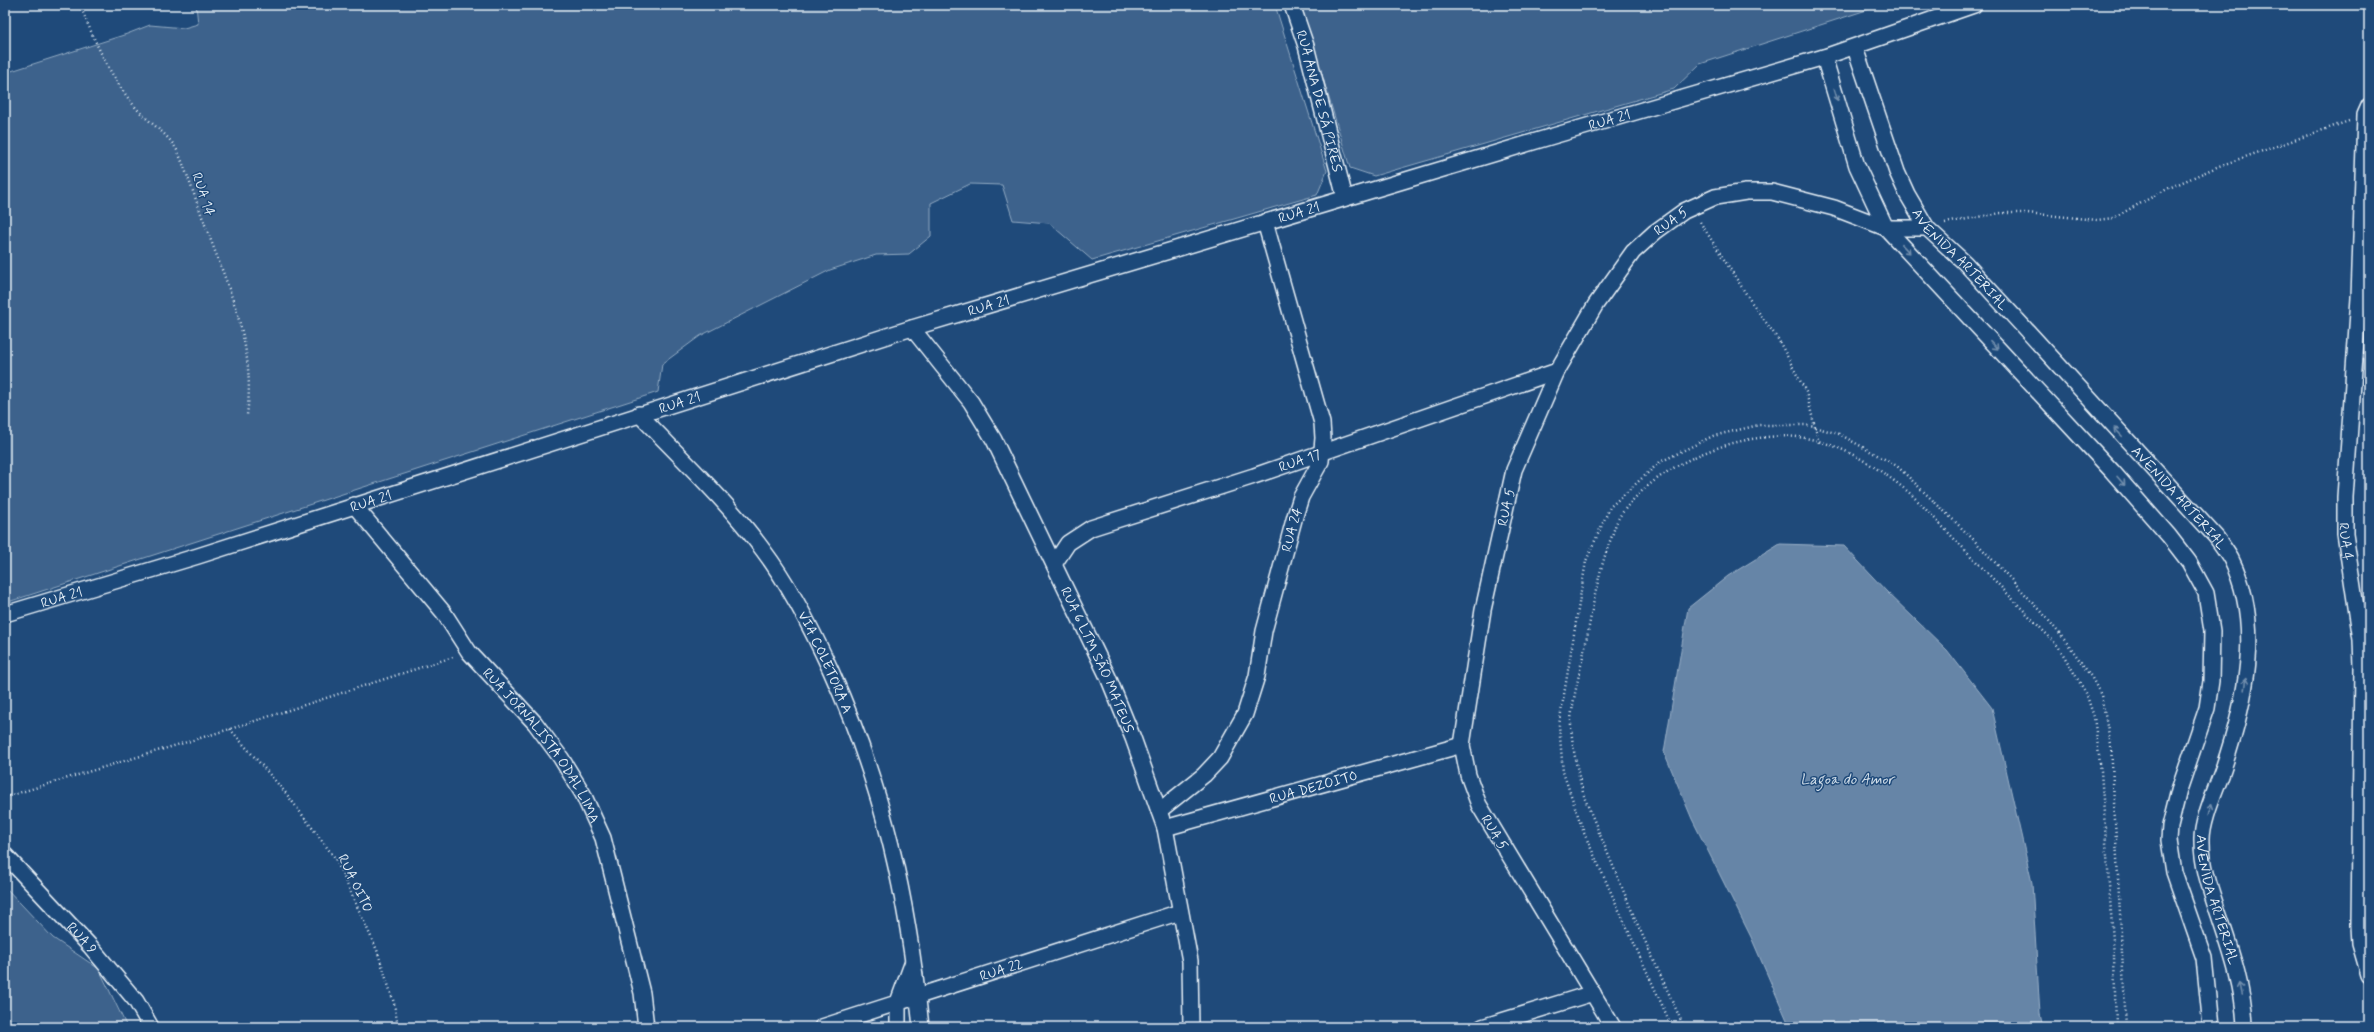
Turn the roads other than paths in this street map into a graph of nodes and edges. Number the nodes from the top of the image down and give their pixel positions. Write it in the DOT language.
graph roads {
  1 [pos="1292,5"];
  2 [pos="1974,5"];
  3 [pos="1855,48"];
  4 [pos="1824,58"];
  5 [pos="2367,111"];
  6 [pos="1345,198"];
  7 [pos="1265,222"];
  8 [pos="1886,228"];
  9 [pos="1928,228"];
  10 [pos="912,328"];
  11 [pos="1557,371"];
  12 [pos="639,414"];
  13 [pos="1323,452"];
  14 [pos="354,505"];
  15 [pos="1054,564"];
  16 [pos="5,614"];
  17 [pos="1462,745"];
  18 [pos="1159,811"];
  19 [pos="1165,828"];
  20 [pos="5,855"];
  21 [pos="1180,912"];
  22 [pos="913,961"];
  23 [pos="2369,975"];
  24 [pos="1593,993"];
  25 [pos="918,996"];
  26 [pos="898,1002"];
  27 [pos="151,1027"];
  28 [pos="646,1027"];
  29 [pos="822,1027"];
  30 [pos="898,1027"];
  31 [pos="921,1027"];
  32 [pos="1191,1027"];
  33 [pos="1482,1027"];
  34 [pos="1613,1027"];
  35 [pos="2211,1027"];
  36 [pos="2245,1027"];
  1 -- 6 [label="street, RUA ANA DE SÁ PIRES"];
  2 -- 3 [label="street, RUA 21"];
  3 -- 4 [label="street, RUA 21"];
  3 -- 9 [label="street, AVENIDA ARTERIAL"];
  4 -- 6 [label="street, RUA 21"];
  4 -- 8 [label="street, AVENIDA ARTERIAL, one-way"];
  5 -- 23 [label="street, RUA 4"];
  6 -- 7 [label="street, RUA 21"];
  7 -- 10 [label="street, RUA 21"];
  7 -- 13 [label="street, RUA 24"];
  8 -- 9 [label="street"];
  8 -- 11 [label="street, RUA 5"];
  8 -- 35 [label="street, AVENIDA ARTERIAL, one-way"];
  36 -- 9 [label="street, AVENIDA ARTERIAL, one-way"];
  10 -- 12 [label="street, RUA 21"];
  10 -- 15 [label="street, RUA 6 LTM SÃO MATEUS"];
  11 -- 13 [label="street, RUA 17"];
  11 -- 17 [label="street, RUA 5"];
  12 -- 14 [label="street, RUA 21"];
  12 -- 22 [label="street, VIA COLETORA A"];
  13 -- 15 [label="street, RUA 17"];
  13 -- 18 [label="street, RUA 24"];
  14 -- 16 [label="street, RUA 21"];
  14 -- 28 [label="street, RUA JORNALISTA ODAL LIMA"];
  15 -- 18 [label="street, RUA 6 LTM SÃO MATEUS"];
  17 -- 19 [label="street, RUA DEZOITO"];
  17 -- 24 [label="street, RUA 5"];
  18 -- 19 [label="street, RUA 6 LTM SÃO MATEUS"];
  19 -- 21 [label="street, RUA 6 LTM SÃO MATEUS"];
  20 -- 27 [label="street, RUA 9"];
  21 -- 25 [label="street, RUA 22"];
  21 -- 32 [label="street, RUA 6 LTM SÃO MATEUS"];
  22 -- 25 [label="street, VIA COLETORA A"];
  22 -- 26 [label="street, VIA COLETORA A"];
  24 -- 33 [label="street"];
  24 -- 34 [label="street, RUA 5"];
  25 -- 26 [label="street, RUA 22"];
  25 -- 31 [label="street, VIA COLETORA A"];
  26 -- 29 [label="street, RUA 22"];
  26 -- 30 [label="street, VIA COLETORA A"];
}
